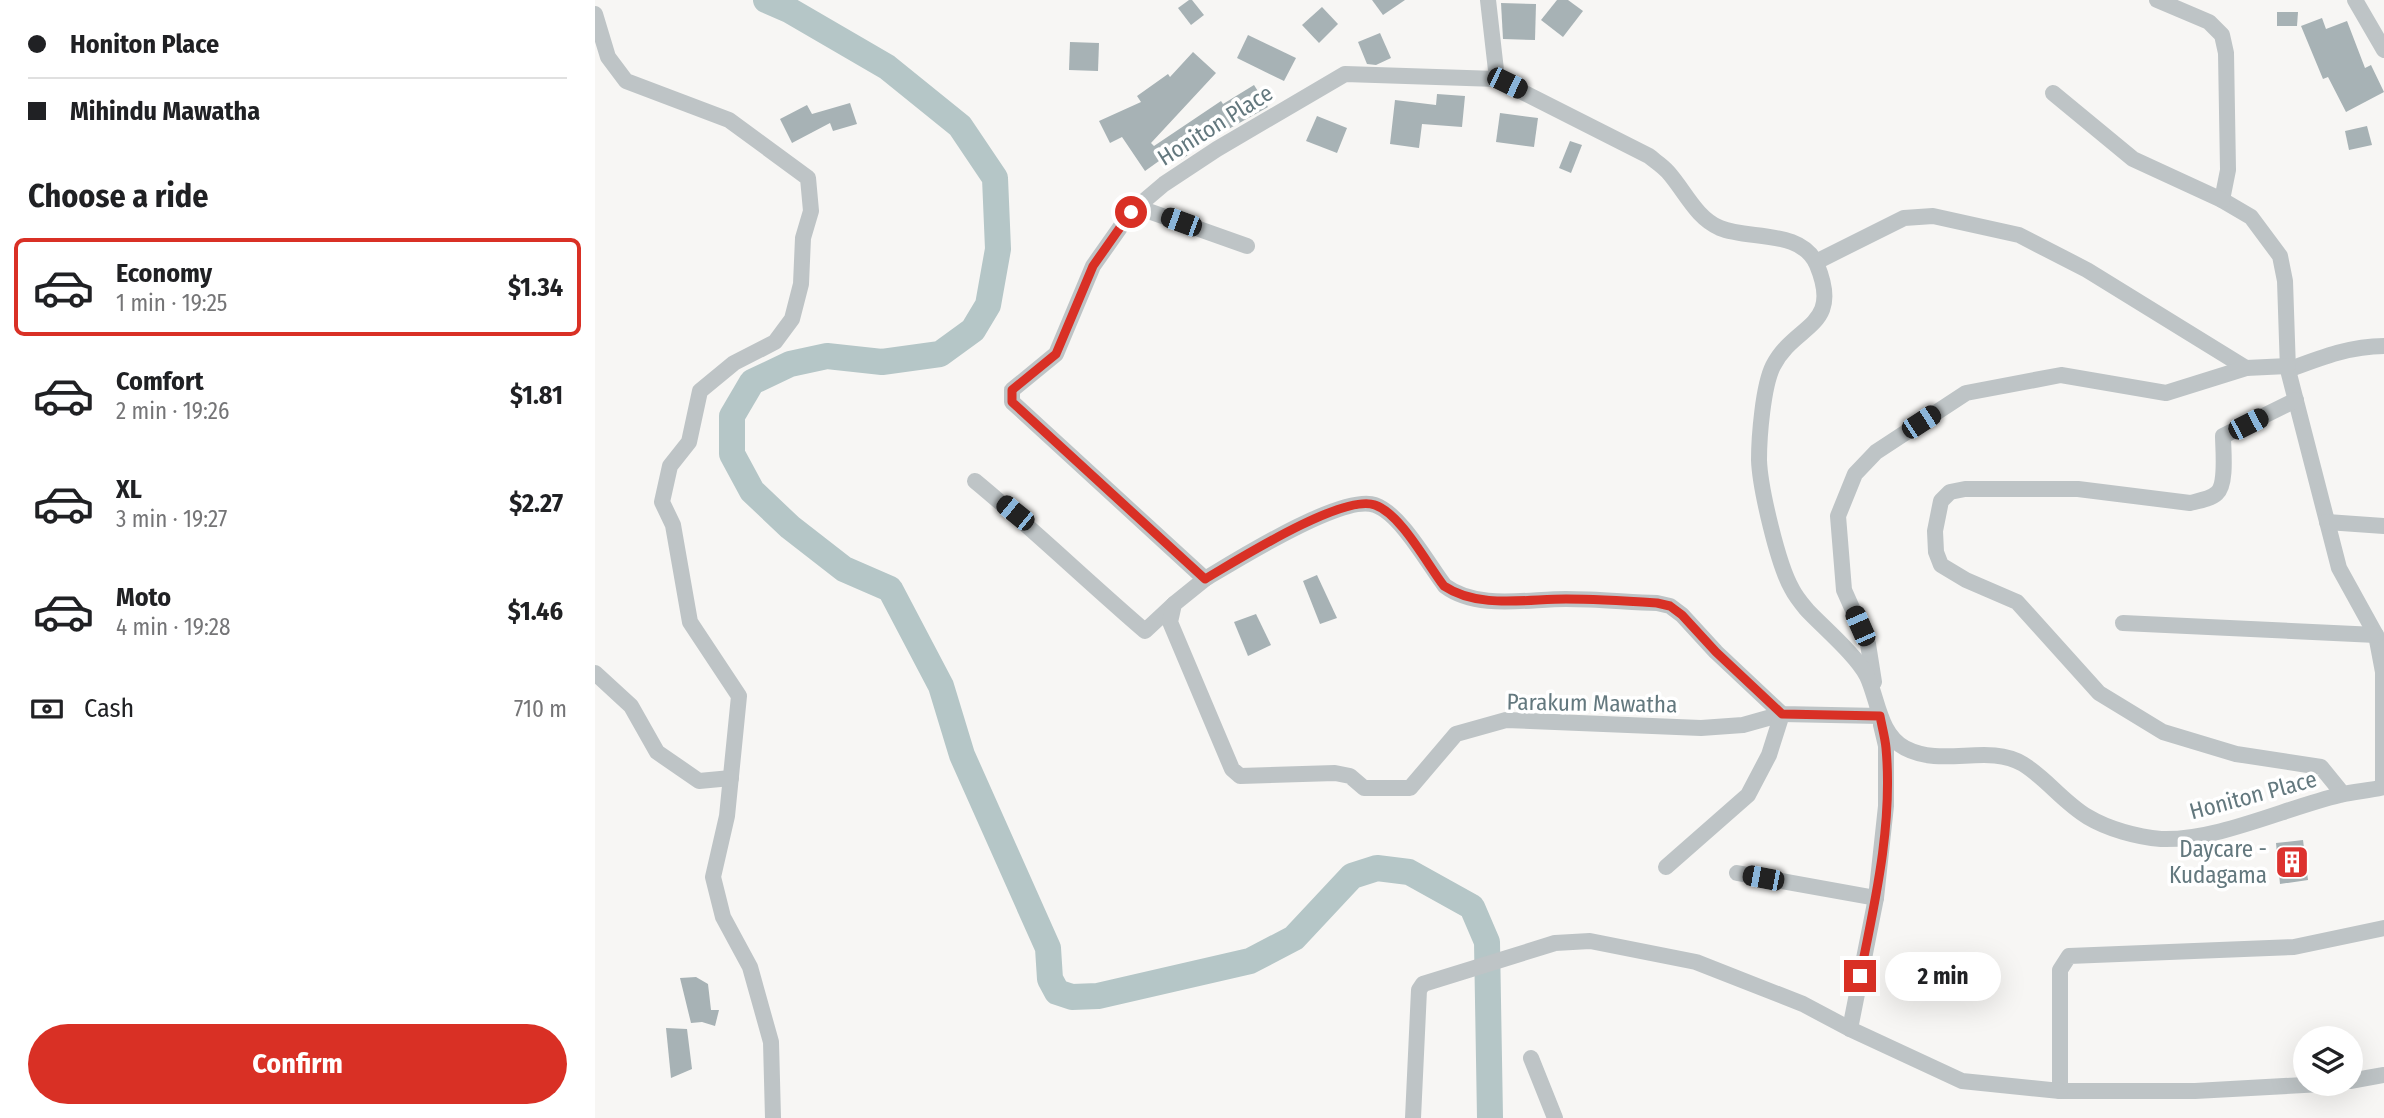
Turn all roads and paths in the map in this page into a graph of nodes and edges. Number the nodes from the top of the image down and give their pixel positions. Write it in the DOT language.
graph roads {
  1 [pos="1488,0"];
  2 [pos="2157,0"];
  3 [pos="2355,0"];
  4 [pos="595,14"];
  5 [pos="2384,50"];
  6 [pos="1497,79"];
  7 [pos="2053,93"];
  8 [pos="2222,201"];
  9 [pos="1137,207"];
  10 [pos="1247,246"];
  11 [pos="1816,262"];
  12 [pos="2384,346"];
  13 [pos="2246,368"];
  14 [pos="2288,368"];
  15 [pos="2296,400"];
  16 [pos="975,481"];
  17 [pos="2327,522"];
  18 [pos="2384,526"];
  19 [pos="1205,579"];
  20 [pos="1174,604"];
  21 [pos="2123,623"];
  22 [pos="2376,635"];
  23 [pos="595,673"];
  24 [pos="1782,714"];
  25 [pos="1880,716"];
  26 [pos="731,778"];
  27 [pos="2383,787"];
  28 [pos="2343,794"];
  29 [pos="1667,867"];
  30 [pos="1737,873"];
  31 [pos="1876,898"];
  32 [pos="2384,928"];
  33 [pos="1850,1029"];
  34 [pos="1531,1058"];
  35 [pos="2384,1075"];
  36 [pos="2363,1079"];
  37 [pos="2293,1086"];
  38 [pos="2060,1091"];
  39 [pos="773,1118"];
  40 [pos="1413,1118"];
  41 [pos="1555,1118"];
  1 -- 6 [label="street"];
  2 -- 8 [label="street"];
  3 -- 5 [label="street"];
  4 -- 26 [label="street"];
  6 -- 9 [label="street, Honiton Place"];
  6 -- 11 [label="street, Honiton Place"];
  7 -- 8 [label="street"];
  8 -- 14 [label="street"];
  9 -- 10 [label="street"];
  9 -- 19 [label="street, Honiton Place"];
  11 -- 13 [label="street"];
  11 -- 25 [label="street, Honiton Place"];
  12 -- 14 [label="street"];
  13 -- 14 [label="street"];
  13 -- 25 [label="street"];
  14 -- 15 [label="street"];
  15 -- 17 [label="street"];
  15 -- 28 [label="street"];
  16 -- 20 [label="street"];
  17 -- 18 [label="street"];
  17 -- 22 [label="street"];
  19 -- 20 [label="street"];
  19 -- 24 [label="street"];
  20 -- 24 [label="street, Parakum Mawatha"];
  21 -- 22 [label="street"];
  22 -- 27 [label="street"];
  23 -- 26 [label="street"];
  24 -- 25 [label="street"];
  24 -- 29 [label="street"];
  25 -- 28 [label="street, Honiton Place"];
  25 -- 31 [label="street"];
  26 -- 39 [label="street"];
  27 -- 28 [label="street, Honiton Place"];
  30 -- 31 [label="street"];
  31 -- 33 [label="street"];
  32 -- 38 [label="street"];
  33 -- 38 [label="street"];
  33 -- 40 [label="street"];
  34 -- 41 [label="street"];
  35 -- 36 [label="street"];
  37 -- 38 [label="street"];
}
